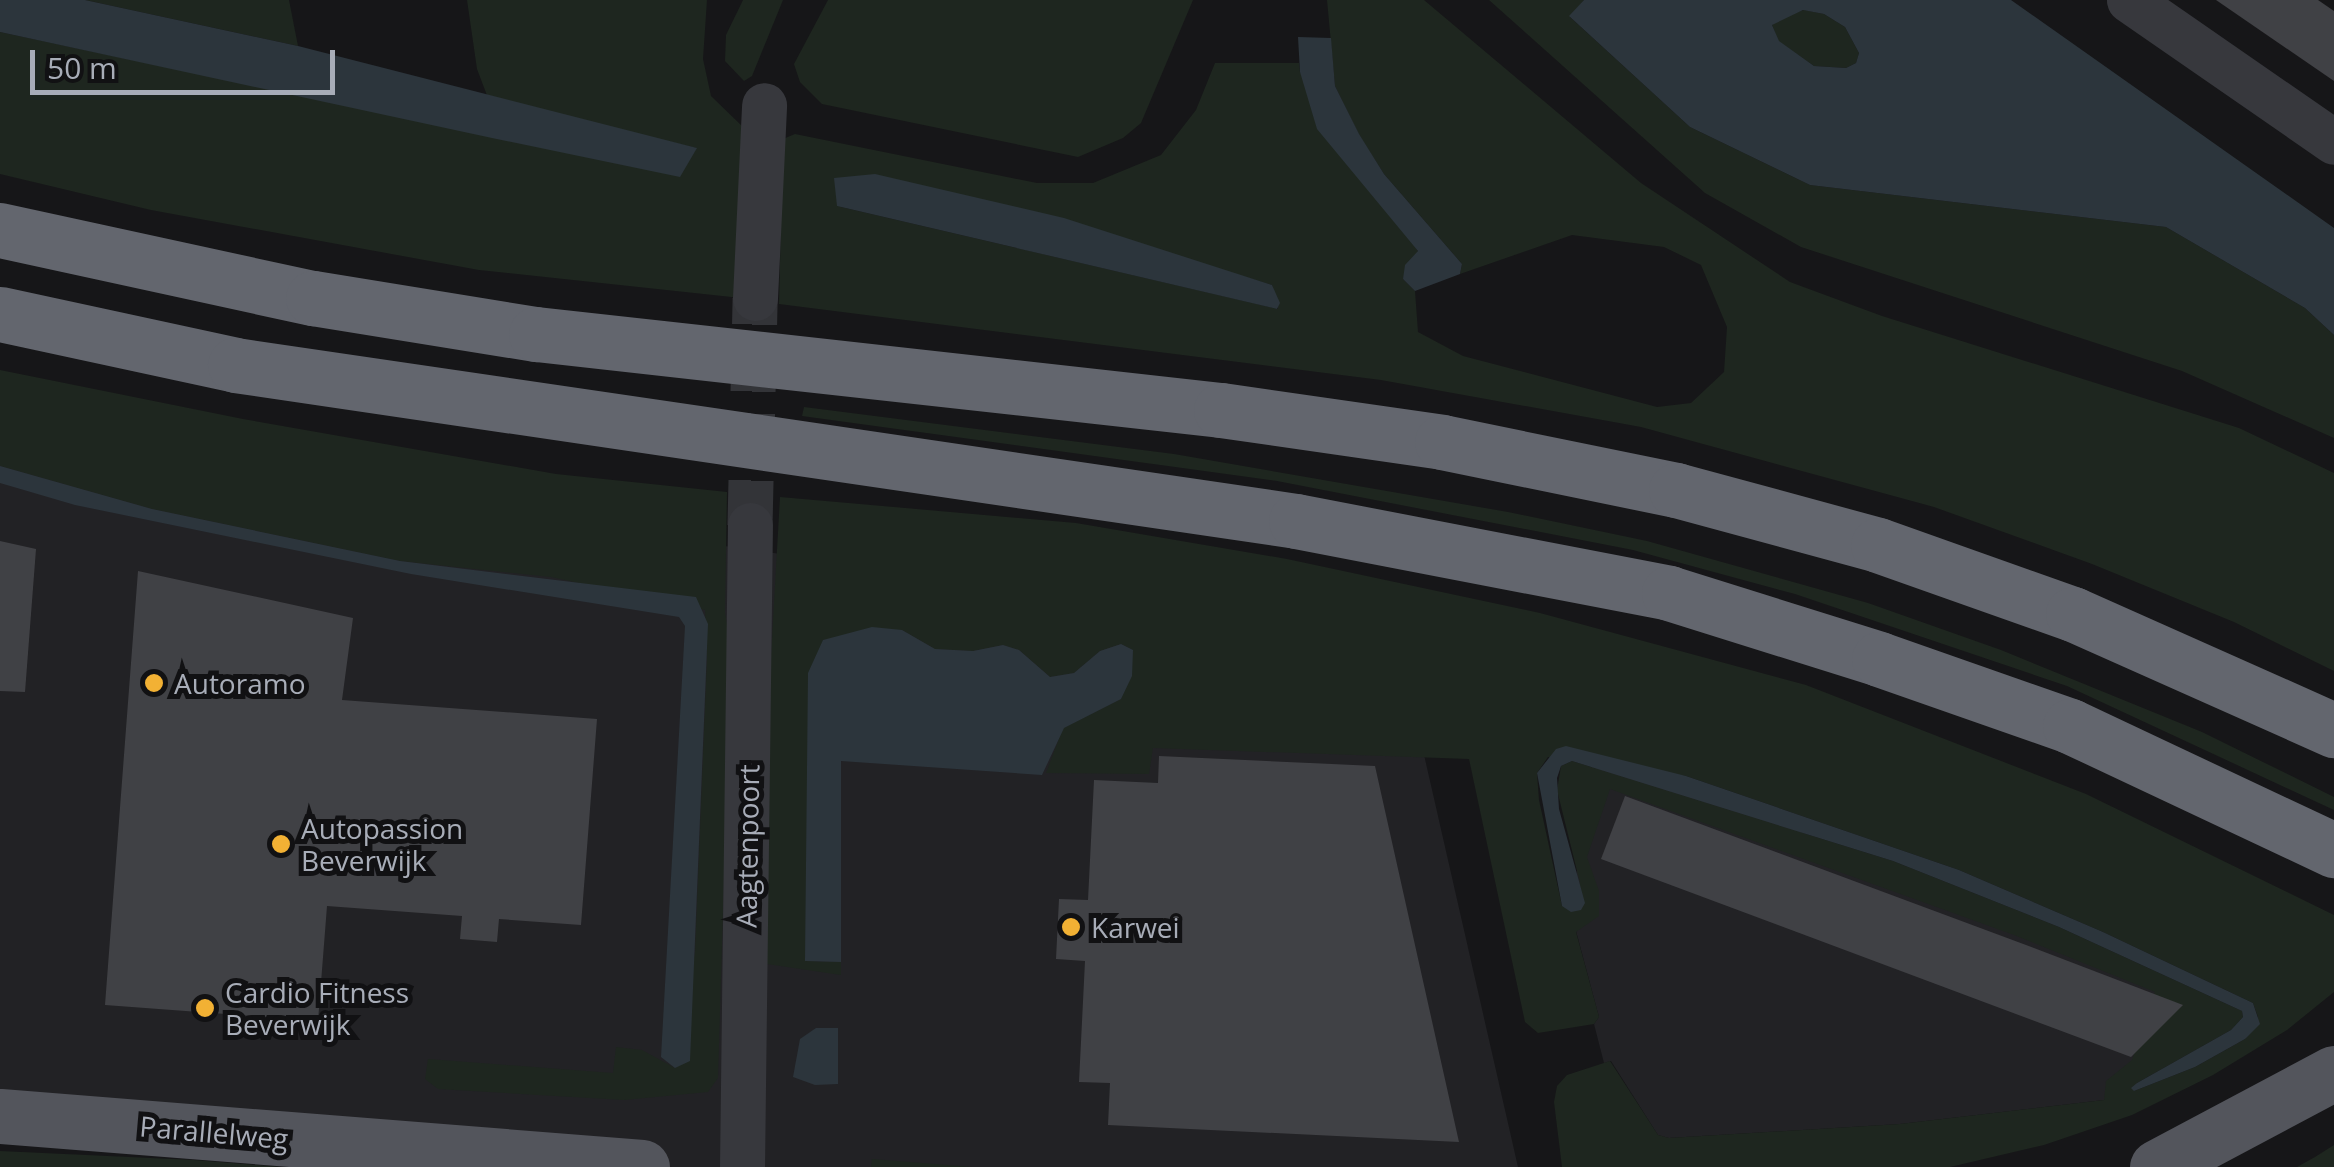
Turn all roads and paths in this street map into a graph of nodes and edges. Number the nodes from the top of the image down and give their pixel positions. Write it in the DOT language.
graph roads {
  1 [pos="2128,0"];
  2 [pos="764,105"];
  3 [pos="2334,142"];
  4 [pos="0,230"];
  5 [pos="755,298"];
  6 [pos="0,314"];
  7 [pos="750,525"];
  8 [pos="2334,730"];
  9 [pos="2334,850"];
  10 [pos="2334,1073"];
  11 [pos="0,1116"];
  12 [pos="453,1159"];
  13 [pos="642,1167"];
  14 [pos="742,1167"];
  15 [pos="2158,1167"];
  1 -- 3 [label="street"];
  2 -- 5 [label="street"];
  4 -- 8 [label="highway"];
  6 -- 9 [label="highway"];
  7 -- 14 [label="street, Aagtenpoort"];
  10 -- 15 [label="main road"];
  11 -- 12 [label="main road, Parallelweg"];
  12 -- 13 [label="main road, Parallelweg"];
}
